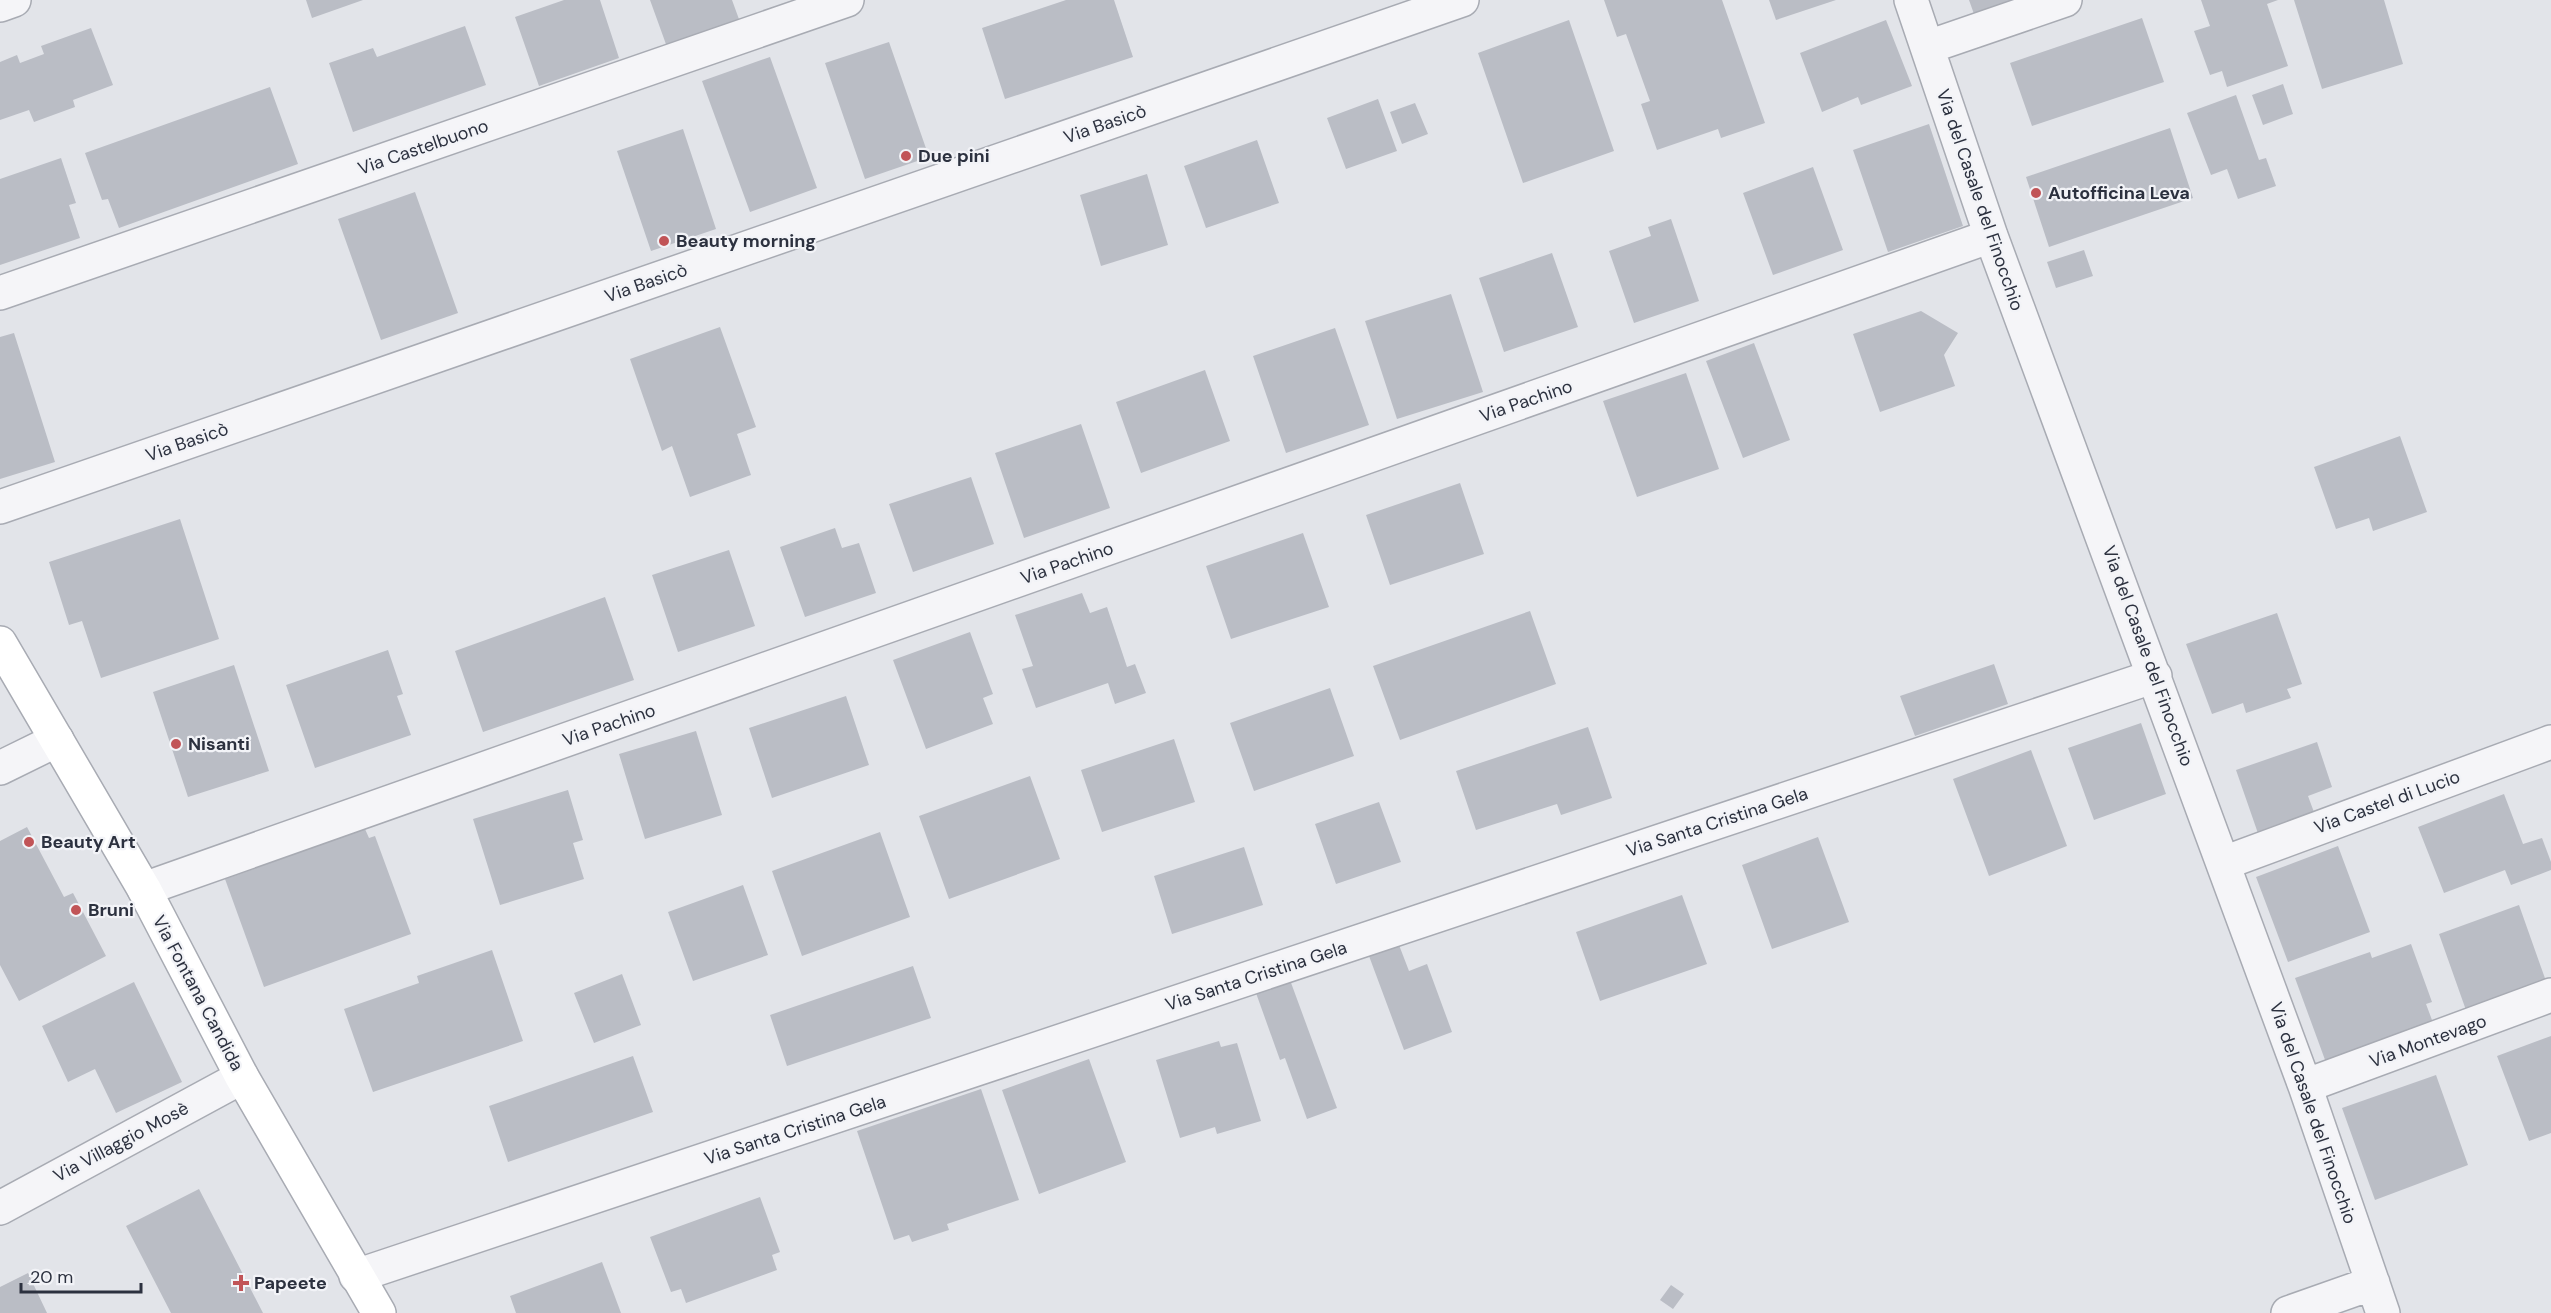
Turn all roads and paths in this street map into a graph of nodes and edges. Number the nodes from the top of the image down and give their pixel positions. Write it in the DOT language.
graph roads {
  1 [pos="14,0"];
  2 [pos="847,0"];
  3 [pos="1462,0"];
  4 [pos="1911,0"];
  5 [pos="2065,0"];
  6 [pos="0,5"];
  7 [pos="1928,47"];
  8 [pos="1991,236"];
  9 [pos="0,293"];
  10 [pos="0,507"];
  11 [pos="0,643"];
  12 [pos="2155,676"];
  13 [pos="57,740"];
  14 [pos="2551,742"];
  15 [pos="0,768"];
  16 [pos="2224,862"];
  17 [pos="144,889"];
  18 [pos="2551,995"];
  19 [pos="242,1077"];
  20 [pos="2305,1086"];
  21 [pos="0,1208"];
  22 [pos="356,1276"];
  23 [pos="2378,1298"];
  24 [pos="379,1313"];
  25 [pos="2288,1313"];
  1 -- 6 [label="street"];
  2 -- 9 [label="street, Via Castelbuono"];
  3 -- 10 [label="street, Via Basicò"];
  4 -- 7 [label="street, Via del Casale del Finocchio"];
  5 -- 7 [label="street"];
  7 -- 8 [label="street, Via del Casale del Finocchio"];
  8 -- 12 [label="street, Via del Casale del Finocchio"];
  8 -- 17 [label="street, Via Pachino"];
  11 -- 13 [label="main road, Via Fontana Candida"];
  12 -- 16 [label="street, Via del Casale del Finocchio"];
  12 -- 22 [label="street, Via Santa Cristina Gela"];
  13 -- 15 [label="street"];
  13 -- 17 [label="main road, Via Fontana Candida"];
  14 -- 16 [label="street, Via Castel di Lucio"];
  16 -- 20 [label="street, Via del Casale del Finocchio"];
  17 -- 19 [label="main road, Via Fontana Candida"];
  18 -- 20 [label="street, Via Montevago"];
  19 -- 21 [label="street, Via Villaggio Mosè"];
  19 -- 22 [label="main road, Via Fontana Candida"];
  20 -- 23 [label="street, Via del Casale del Finocchio"];
  22 -- 24 [label="main road, Via Fontana Candida"];
  23 -- 25 [label="street"];
}
